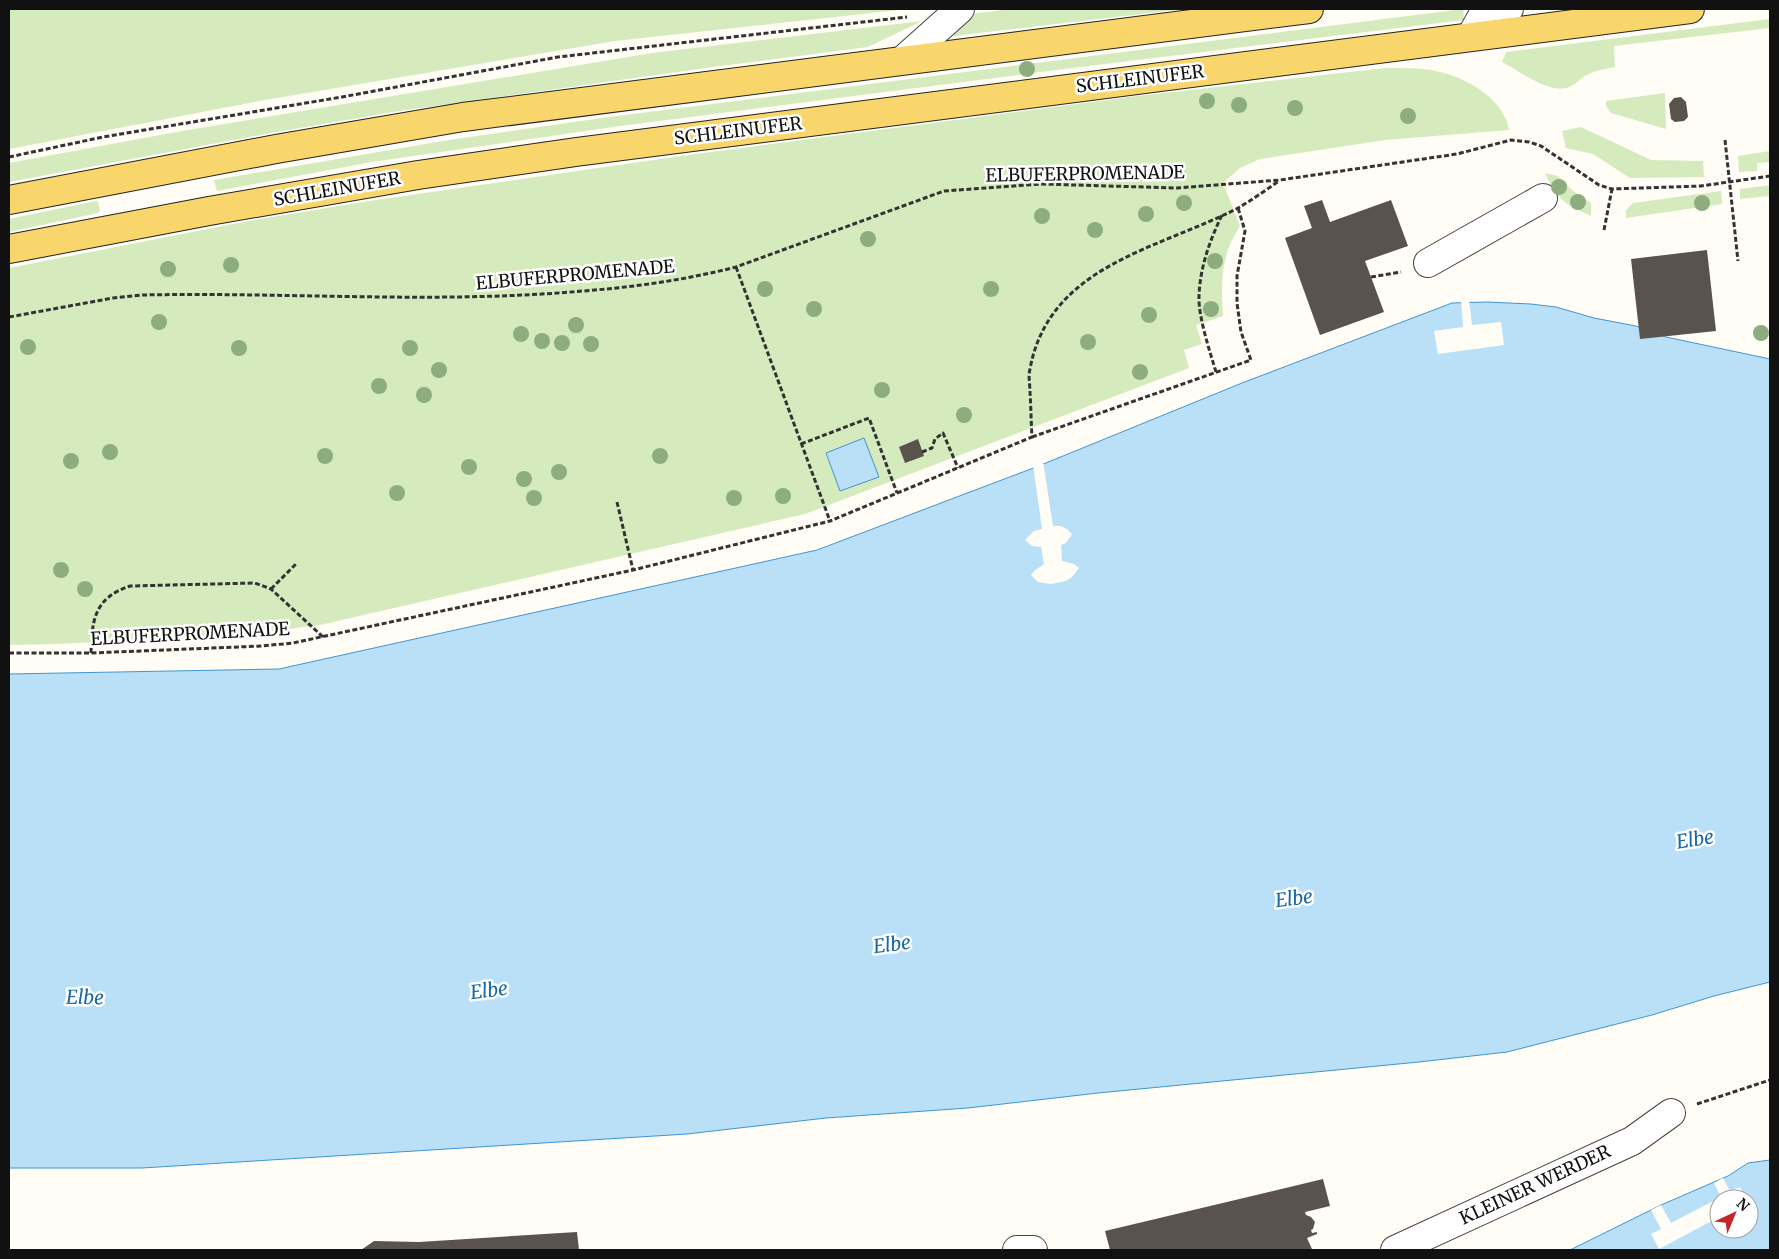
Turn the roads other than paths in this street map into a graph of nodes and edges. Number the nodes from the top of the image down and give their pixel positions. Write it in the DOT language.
graph roads {
  1 [pos="960,9"];
  2 [pos="1309,9"];
  3 [pos="1509,9"];
  4 [pos="1690,9"];
  5 [pos="1471,36"];
  6 [pos="903,60"];
  7 [pos="1543,198"];
  8 [pos="9,200"];
  9 [pos="9,249"];
  10 [pos="1415,267"];
  11 [pos="1671,1113"];
  12 [pos="1017,1250"];
  13 [pos="1034,1250"];
  14 [pos="1395,1250"];
  1 -- 6 [label="lane"];
  2 -- 6 [label="main road"];
  3 -- 5 [label="lane"];
  4 -- 5 [label="main road, SCHLEINUFER"];
  5 -- 9 [label="main road, SCHLEINUFER"];
  6 -- 8 [label="main road"];
  7 -- 10 [label="lane"];
  11 -- 14 [label="lane, KLEINER WERDER"];
  12 -- 13 [label="lane"];
}
